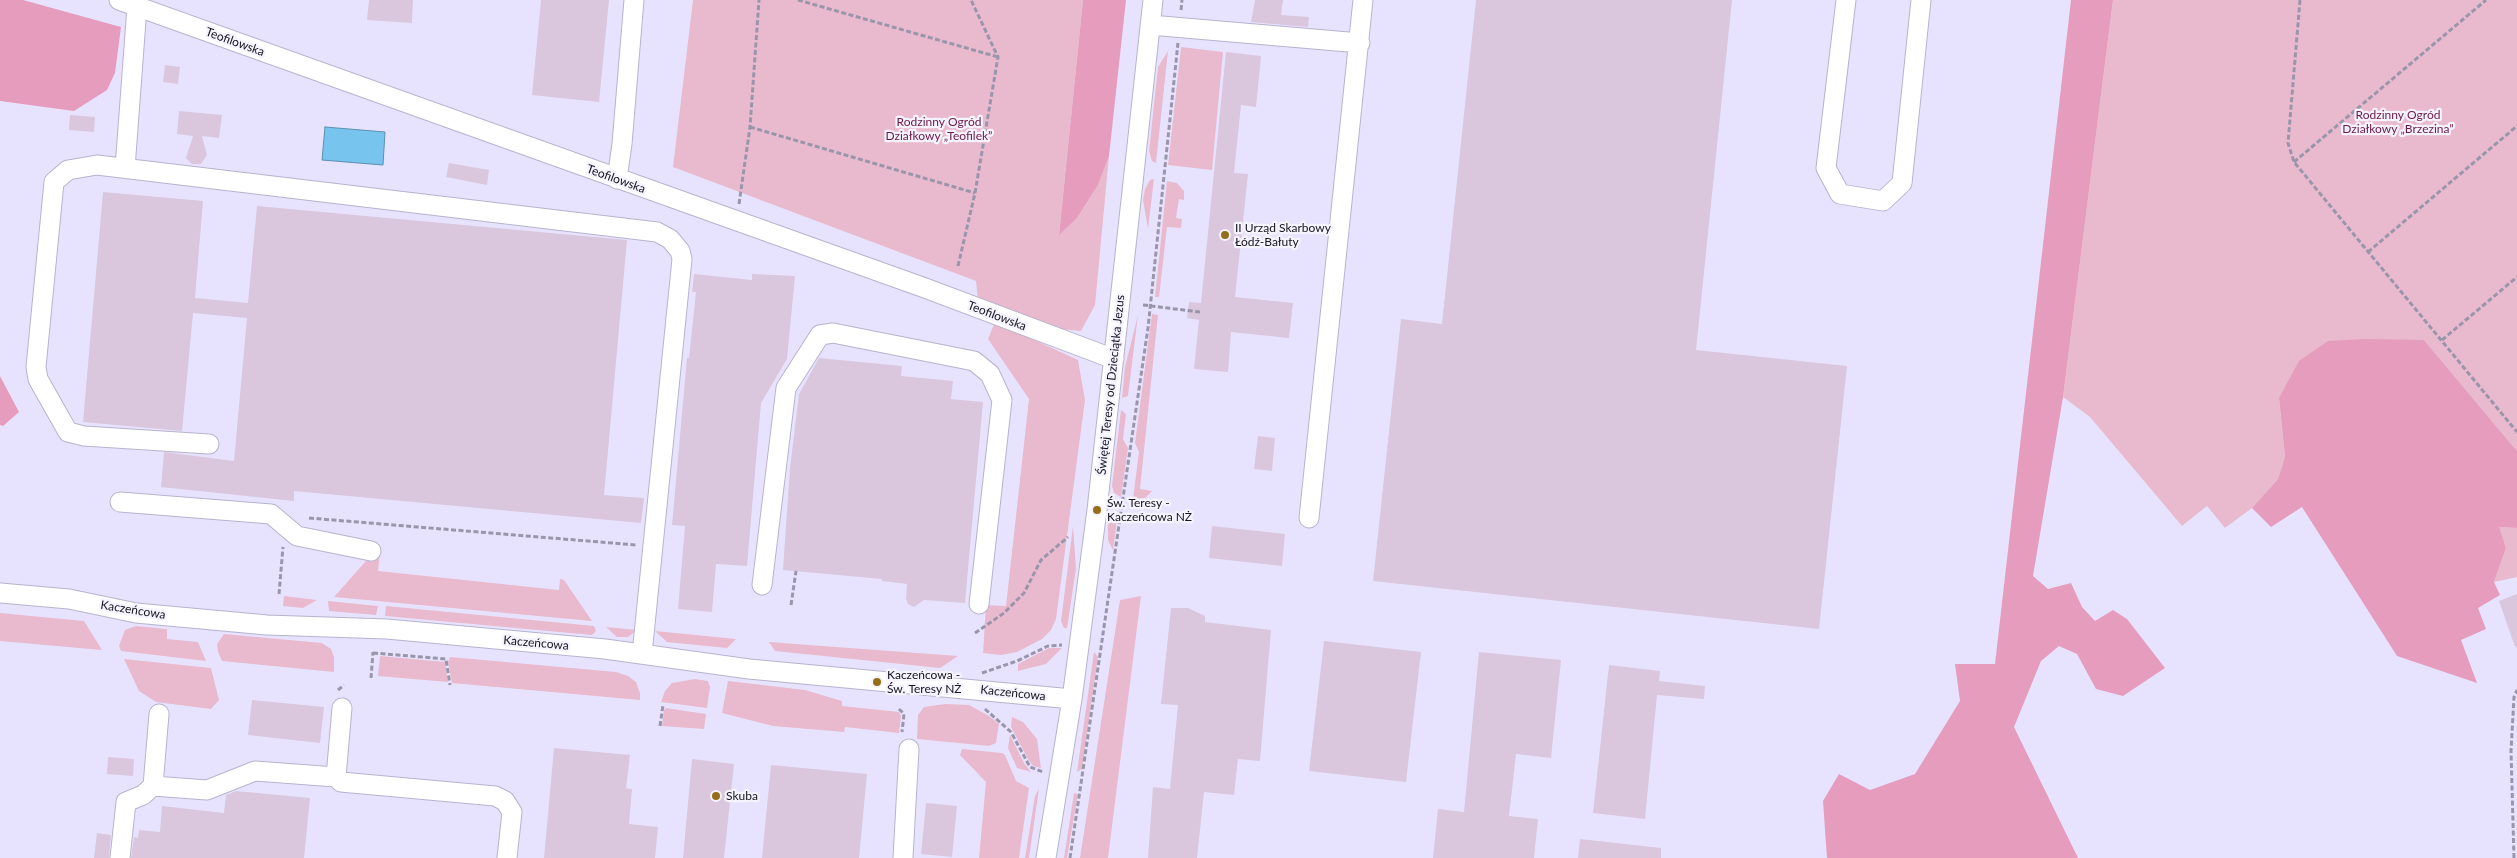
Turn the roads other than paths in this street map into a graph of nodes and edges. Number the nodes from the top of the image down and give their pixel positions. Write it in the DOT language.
graph roads {
  1 [pos="119,0"];
  2 [pos="634,0"];
  3 [pos="1153,0"];
  4 [pos="1363,0"];
  5 [pos="1846,0"];
  6 [pos="1921,0"];
  7 [pos="137,6"];
  8 [pos="1150,25"];
  9 [pos="1360,43"];
  10 [pos="125,168"];
  11 [pos="617,179"];
  12 [pos="1114,359"];
  13 [pos="209,444"];
  14 [pos="120,502"];
  15 [pos="1309,518"];
  16 [pos="371,551"];
  17 [pos="762,585"];
  18 [pos="0,593"];
  19 [pos="979,604"];
  20 [pos="642,654"];
  21 [pos="1072,699"];
  22 [pos="342,708"];
  23 [pos="159,714"];
  24 [pos="905,745"];
  25 [pos="336,776"];
  26 [pos="152,786"];
  27 [pos="120,858"];
  28 [pos="507,858"];
  29 [pos="902,858"];
  30 [pos="1046,858"];
  1 -- 7 [label="street, Teofilowska"];
  2 -- 11 [label="street"];
  3 -- 8 [label="street, Świętej Teresy od Dzieciątka Jezus"];
  4 -- 9 [label="street"];
  5 -- 6 [label="street"];
  7 -- 10 [label="street"];
  7 -- 11 [label="street, Teofilowska"];
  8 -- 9 [label="street"];
  8 -- 12 [label="street, Świętej Teresy od Dzieciątka Jezus"];
  9 -- 15 [label="street"];
  10 -- 13 [label="street"];
  10 -- 20 [label="street"];
  11 -- 12 [label="street, Teofilowska"];
  12 -- 21 [label="street, Świętej Teresy od Dzieciątka Jezus"];
  14 -- 16 [label="street"];
  17 -- 19 [label="street"];
  18 -- 20 [label="street, Kaczeńcowa"];
  20 -- 21 [label="street, Kaczeńcowa"];
  21 -- 30 [label="street, Świętej Teresy od Dzieciątka Jezus"];
  22 -- 25 [label="street"];
  23 -- 26 [label="street"];
  24 -- 29 [label="street"];
  25 -- 26 [label="street"];
  25 -- 28 [label="street"];
  26 -- 27 [label="street"];
}
